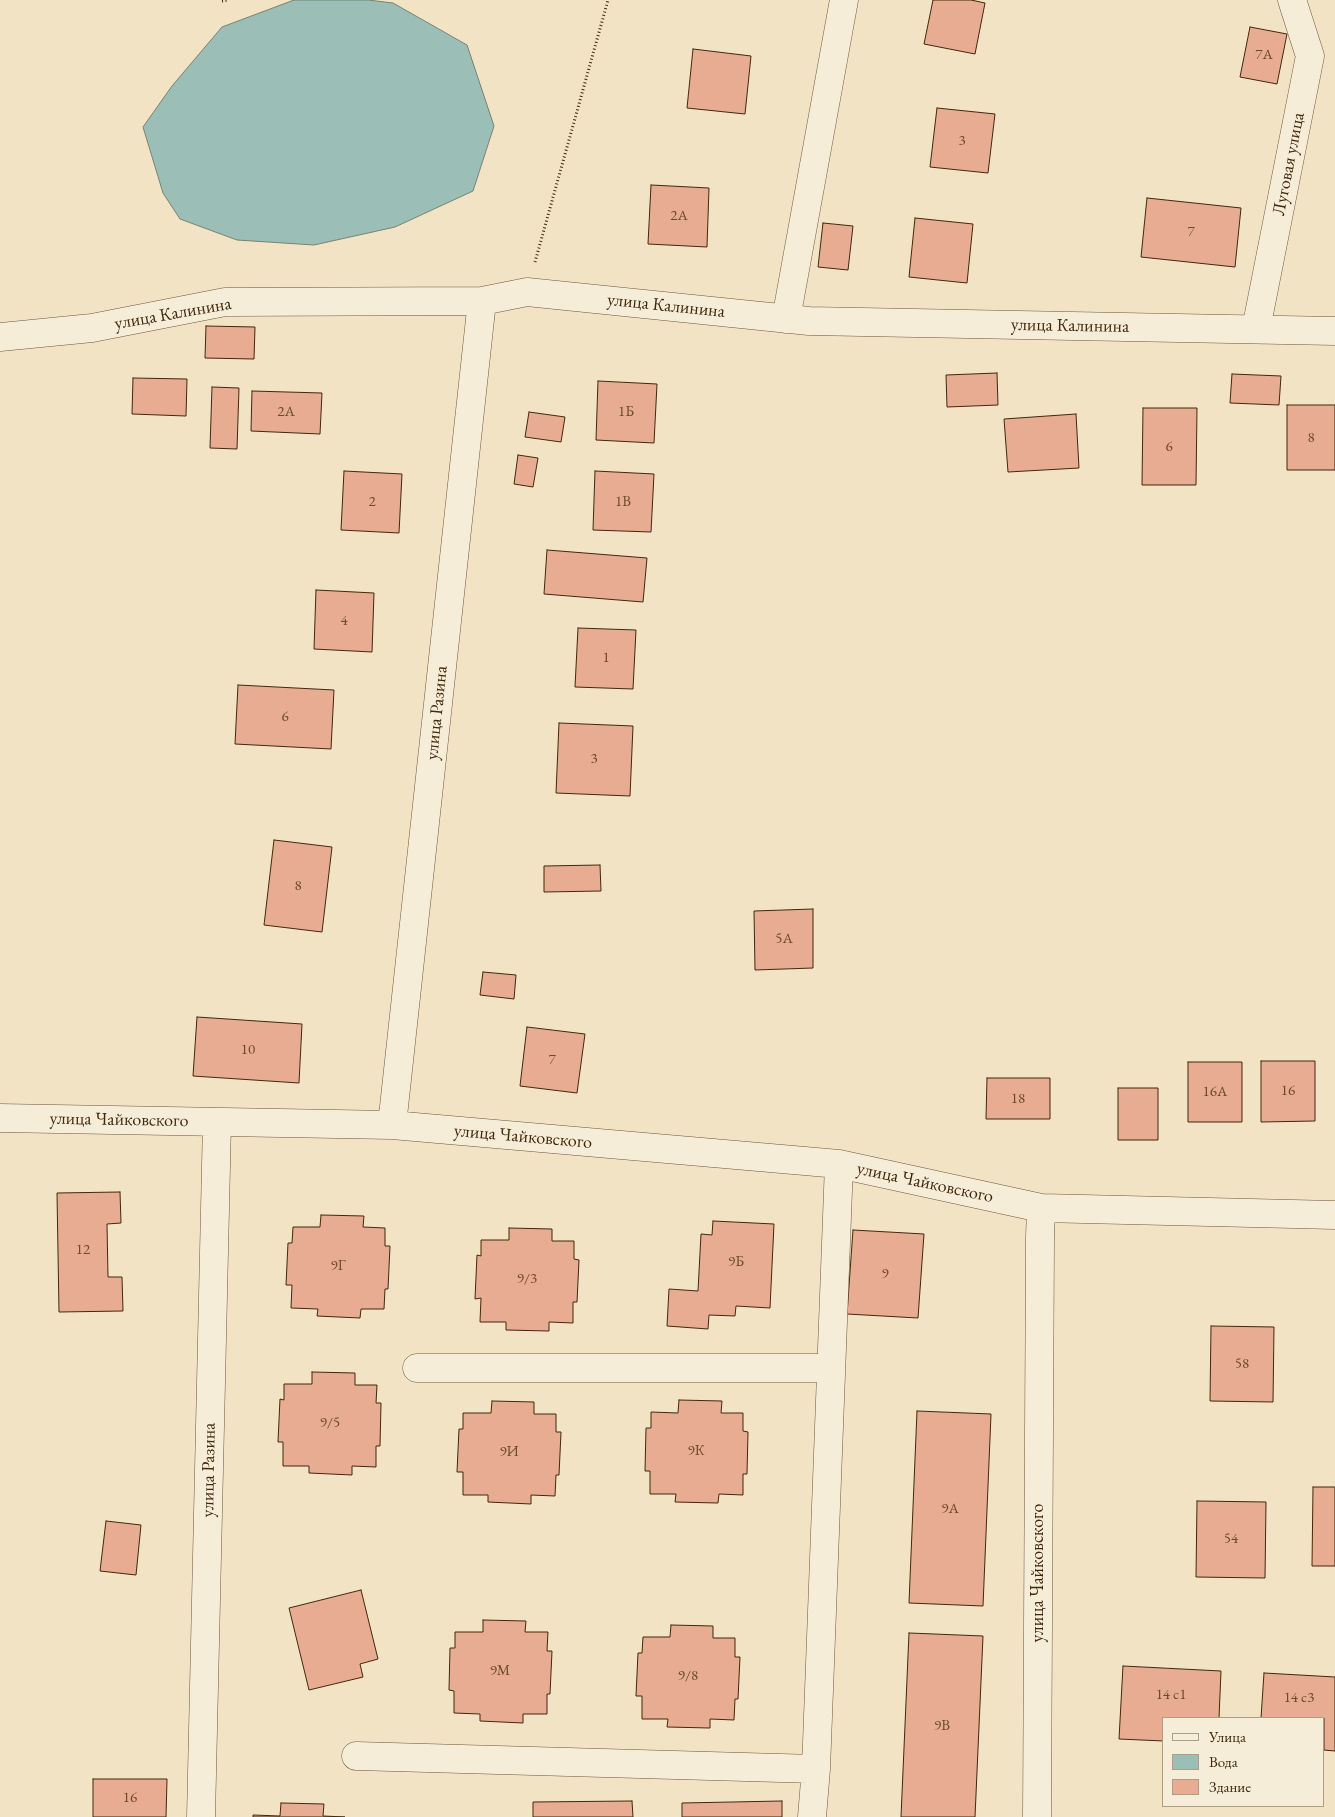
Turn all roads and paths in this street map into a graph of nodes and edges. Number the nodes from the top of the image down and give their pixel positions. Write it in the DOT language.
graph roads {
  1 [pos="228,0"];
  2 [pos="608,0"];
  3 [pos="844,0"];
  4 [pos="1292,0"];
  5 [pos="222,1"];
  6 [pos="527,292"];
  7 [pos="482,301"];
  8 [pos="786,319"];
  9 [pos="1256,329"];
  10 [pos="1335,331"];
  11 [pos="0,337"];
  12 [pos="0,1118"];
  13 [pos="217,1122"];
  14 [pos="392,1125"];
  15 [pos="839,1164"];
  16 [pos="1041,1208"];
  17 [pos="1335,1215"];
  18 [pos="417,1368"];
  19 [pos="830,1368"];
  20 [pos="356,1756"];
  21 [pos="816,1769"];
  22 [pos="201,1817"];
  23 [pos="812,1817"];
  24 [pos="1037,1817"];
  1 -- 5 [label="path"];
  2 -- 6 [label="path"];
  3 -- 8 [label="street"];
  4 -- 9 [label="street, Луговая улица"];
  6 -- 7 [label="street, улица Калинина"];
  6 -- 8 [label="street, улица Калинина"];
  7 -- 11 [label="street, улица Калинина"];
  7 -- 14 [label="street, улица Разина"];
  8 -- 9 [label="street, улица Калинина"];
  9 -- 10 [label="street, улица Калинина"];
  12 -- 13 [label="street, улица Чайковского"];
  13 -- 14 [label="street, улица Чайковского"];
  13 -- 22 [label="street, улица Разина"];
  14 -- 15 [label="street, улица Чайковского"];
  15 -- 16 [label="street, улица Чайковского"];
  15 -- 19 [label="street"];
  16 -- 17 [label="street, улица Чайковского"];
  16 -- 24 [label="street, улица Чайковского"];
  18 -- 19 [label="street"];
  19 -- 21 [label="street"];
  20 -- 21 [label="street"];
  21 -- 23 [label="street"];
}
